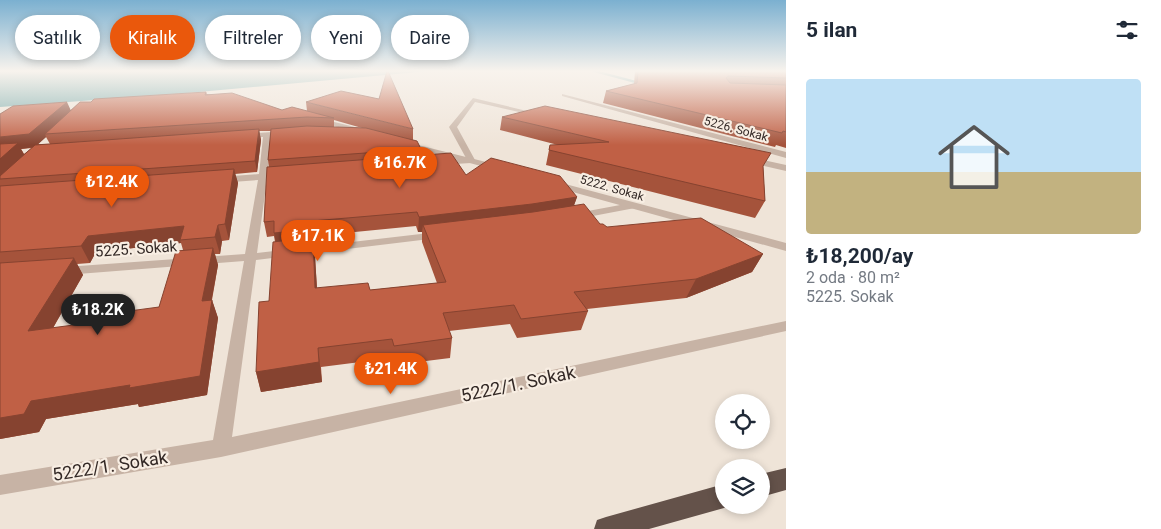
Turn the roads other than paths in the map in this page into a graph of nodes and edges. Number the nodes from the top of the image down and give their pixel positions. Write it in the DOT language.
graph roads {
  1 [pos="567,96"];
  2 [pos="306,116"];
  3 [pos="549,117"];
  4 [pos="299,132"];
  5 [pos="326,132"];
  6 [pos="266,134"];
  7 [pos="237,137"];
  8 [pos="400,141"];
  9 [pos="786,154"];
  10 [pos="739,158"];
  11 [pos="471,160"];
  12 [pos="431,163"];
  13 [pos="786,168"];
  14 [pos="508,171"];
  15 [pos="293,174"];
  16 [pos="263,176"];
  17 [pos="205,181"];
  18 [pos="546,182"];
  19 [pos="631,206"];
  20 [pos="566,218"];
  21 [pos="452,233"];
  22 [pos="786,246"];
  23 [pos="251,257"];
  24 [pos="48,272"];
  25 [pos="786,326"];
  26 [pos="221,448"];
  27 [pos="786,479"];
  28 [pos="770,483"];
  29 [pos="0,485"];
  30 [pos="715,499"];
  31 [pos="606,529"];
  1 -- 9 [label="street, 5226. Sokak"];
  2 -- 5 [label="street"];
  3 -- 11 [label="street"];
  4 -- 6 [label="street"];
  6 -- 7 [label="street"];
  6 -- 16 [label="street"];
  8 -- 11 [label="street"];
  10 -- 13 [label="street"];
  11 -- 12 [label="street"];
  11 -- 14 [label="street"];
  15 -- 16 [label="street"];
  16 -- 17 [label="street"];
  16 -- 23 [label="street"];
  18 -- 19 [label="street, 5222. Sokak"];
  19 -- 20 [label="street"];
  19 -- 22 [label="street, 5222. Sokak"];
  21 -- 23 [label="street, 5225. Sokak"];
  23 -- 24 [label="street, 5225. Sokak"];
  23 -- 26 [label="street"];
  25 -- 26 [label="street, 5222/1. Sokak"];
  26 -- 29 [label="street, 5222/1. Sokak"];
  27 -- 28 [label="highway"];
  30 -- 31 [label="highway"];
}
